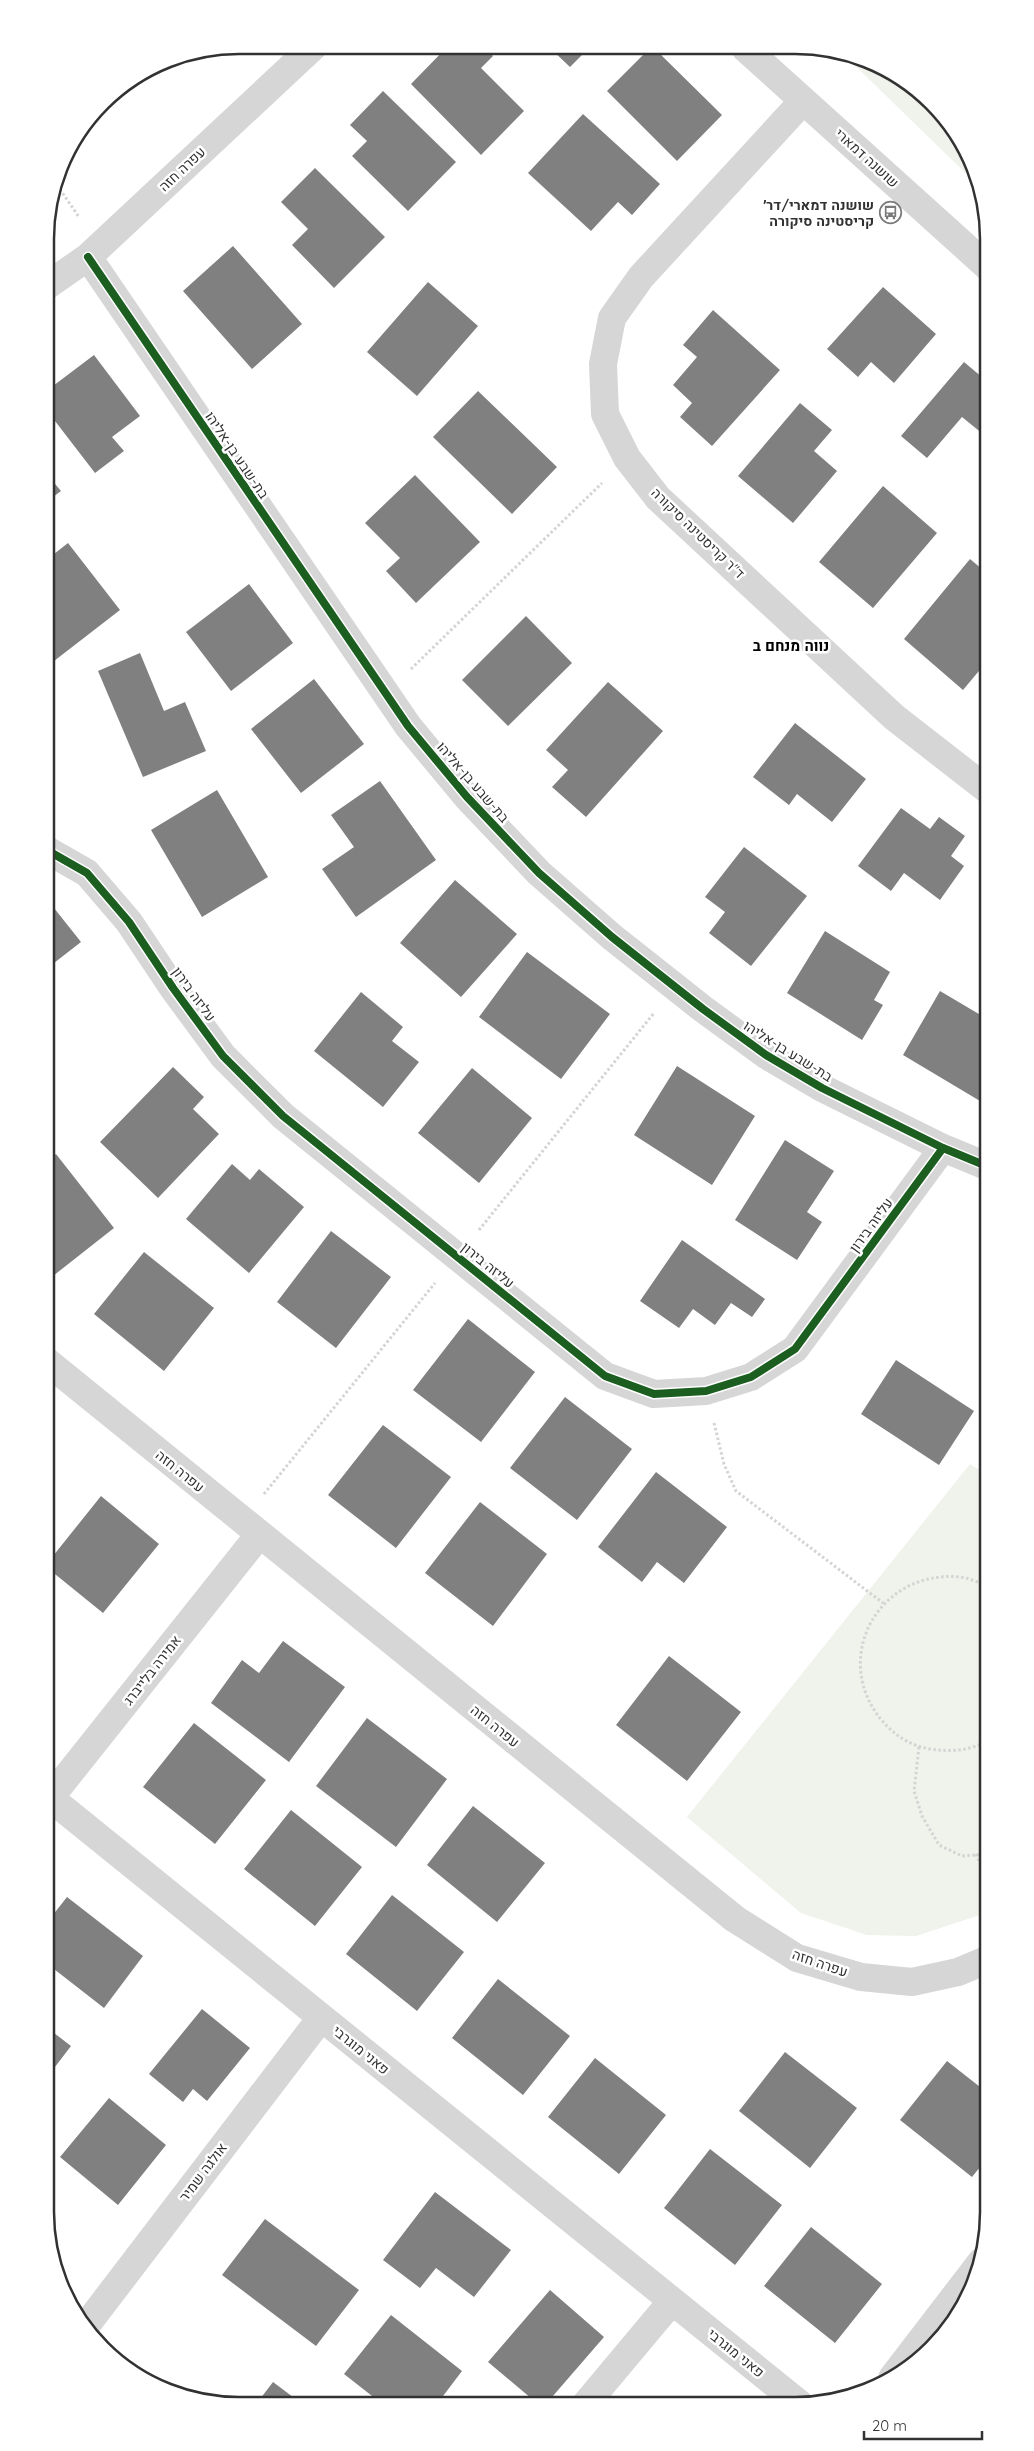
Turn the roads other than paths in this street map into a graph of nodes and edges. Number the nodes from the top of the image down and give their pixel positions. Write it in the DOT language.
graph roads {
  1 [pos="306,54"];
  2 [pos="752,54"];
  3 [pos="803,101"];
  4 [pos="88,257"];
  5 [pos="980,260"];
  6 [pos="54,281"];
  7 [pos="980,785"];
  8 [pos="54,855"];
  9 [pos="943,1148"];
  10 [pos="980,1163"];
  11 [pos="54,1367"];
  12 [pos="259,1535"];
  13 [pos="54,1793"];
  14 [pos="54,1806"];
  15 [pos="980,1962"];
  16 [pos="321,2018"];
  17 [pos="967,2280"];
  18 [pos="672,2301"];
  19 [pos="89,2321"];
  20 [pos="905,2361"];
  21 [pos="592,2397"];
  22 [pos="791,2397"];
  1 -- 4 [label="street, עפרה חזה"];
  2 -- 3 [label="street, שושנה דמארי"];
  3 -- 5 [label="street, שושנה דמארי"];
  3 -- 7 [label="street, ד\"ר קריסטינה סיקורה"];
  4 -- 6 [label="street, עפרה חזה"];
  4 -- 9 [label="street, בת-שבע בן-אליהו"];
  8 -- 9 [label="street, עליזה בירון"];
  9 -- 10 [label="street, בת-שבע בן-אליהו"];
  11 -- 12 [label="street, עפרה חזה"];
  12 -- 13 [label="street, אמירה בלייברג"];
  12 -- 15 [label="street, עפרה חזה"];
  14 -- 16 [label="street, פאני מוגרבי"];
  16 -- 18 [label="street, פאני מוגרבי"];
  16 -- 19 [label="street, אולגה שמיר"];
  17 -- 20 [label="street"];
  18 -- 21 [label="street"];
  18 -- 22 [label="street, פאני מוגרבי"];
}
